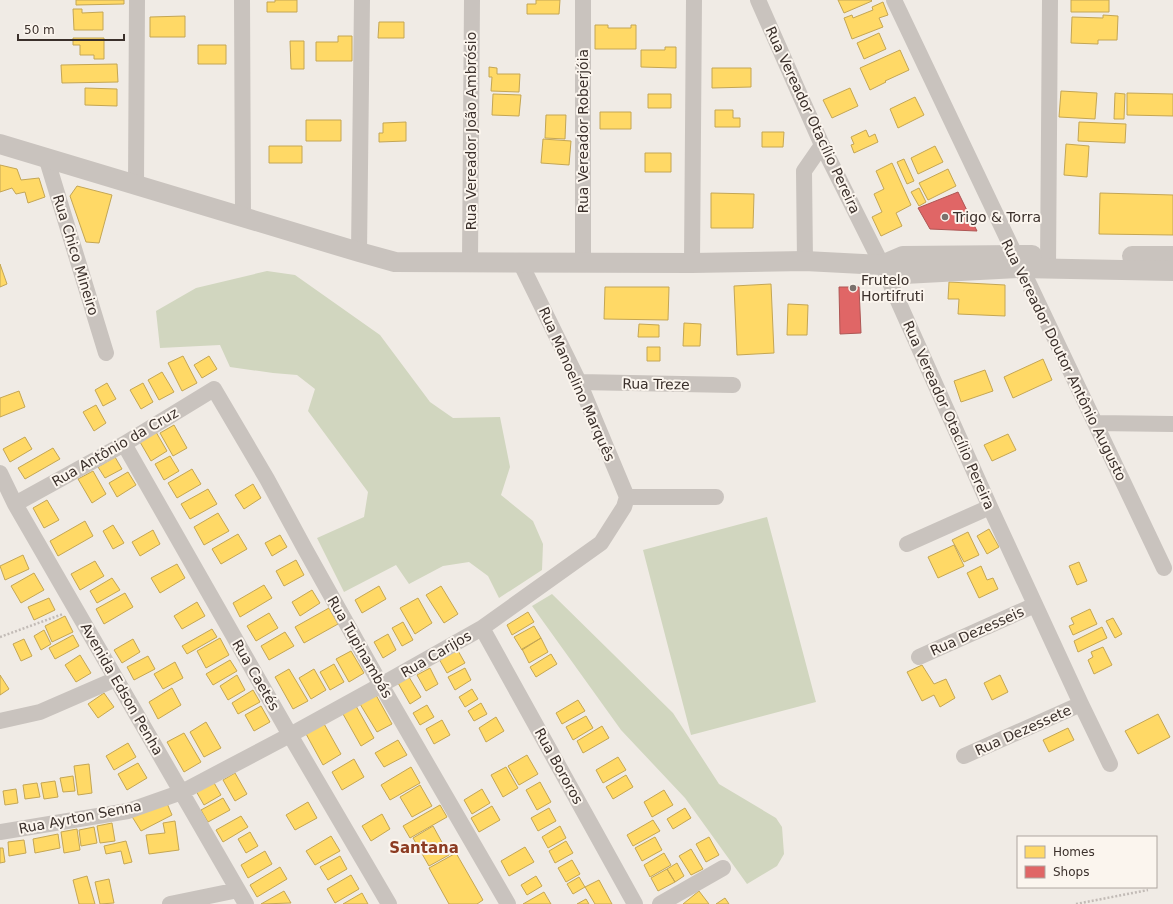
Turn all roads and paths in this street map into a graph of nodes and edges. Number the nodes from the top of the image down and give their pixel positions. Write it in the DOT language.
graph roads {
  1 [pos="137,0"];
  2 [pos="242,0"];
  3 [pos="362,0"];
  4 [pos="472,0"];
  5 [pos="583,0"];
  6 [pos="694,0"];
  7 [pos="758,0"];
  8 [pos="894,0"];
  9 [pos="1050,0"];
  10 [pos="0,144"];
  11 [pos="822,145"];
  12 [pos="46,157"];
  13 [pos="136,184"];
  14 [pos="243,217"];
  15 [pos="359,252"];
  16 [pos="1173,256"];
  17 [pos="470,261"];
  18 [pos="805,261"];
  19 [pos="1017,261"];
  20 [pos="520,262"];
  21 [pos="583,262"];
  22 [pos="1049,262"];
  23 [pos="692,263"];
  24 [pos="882,265"];
  25 [pos="1173,270"];
  26 [pos="106,353"];
  27 [pos="579,382"];
  28 [pos="733,385"];
  29 [pos="214,389"];
  30 [pos="1095,423"];
  31 [pos="1173,424"];
  32 [pos="124,444"];
  33 [pos="0,473"];
  34 [pos="716,497"];
  35 [pos="625,502"];
  36 [pos="15,504"];
  37 [pos="990,507"];
  38 [pos="907,544"];
  39 [pos="1164,568"];
  40 [pos="1035,605"];
  41 [pos="76,609"];
  42 [pos="482,628"];
  43 [pos="0,637"];
  44 [pos="919,657"];
  45 [pos="116,679"];
  46 [pos="381,685"];
  47 [pos="1081,704"];
  48 [pos="0,721"];
  49 [pos="290,735"];
  50 [pos="964,756"];
  51 [pos="1110,764"];
  52 [pos="182,792"];
  53 [pos="0,832"];
  54 [pos="723,868"];
  55 [pos="238,890"];
  56 [pos="1148,890"];
  57 [pos="170,904"];
  58 [pos="246,904"];
  59 [pos="389,904"];
  60 [pos="508,904"];
  61 [pos="635,904"];
  62 [pos="660,904"];
  63 [pos="1076,904"];
  1 -- 13 [label="street"];
  2 -- 14 [label="street"];
  3 -- 15 [label="street"];
  4 -- 17 [label="street, Rua Vereador João Ambrósio"];
  5 -- 21 [label="street, Rua Vereador Roberjóia"];
  6 -- 23 [label="street"];
  7 -- 11 [label="street, Rua Vereador Otacílio Pereira"];
  8 -- 19 [label="street, Rua Vereador Doutor Antônio Augusto"];
  9 -- 22 [label="street"];
  10 -- 12 [label="street"];
  11 -- 18 [label="street"];
  11 -- 24 [label="street, Rua Vereador Otacílio Pereira"];
  12 -- 13 [label="street"];
  12 -- 26 [label="street, Rua Chico Mineiro"];
  13 -- 14 [label="street"];
  14 -- 15 [label="street"];
  15 -- 17 [label="street"];
  16 -- 22 [label="street"];
  17 -- 20 [label="street"];
  18 -- 23 [label="street"];
  18 -- 24 [label="street"];
  19 -- 22 [label="street"];
  19 -- 24 [label="street"];
  19 -- 30 [label="street, Rua Vereador Doutor Antônio Augusto"];
  20 -- 21 [label="street"];
  20 -- 27 [label="street, Rua Manoelino Marquês"];
  21 -- 23 [label="street"];
  22 -- 25 [label="street"];
  24 -- 37 [label="street, Rua Vereador Otacílio Pereira"];
  27 -- 28 [label="street, Rua Treze"];
  27 -- 35 [label="street, Rua Manoelino Marquês"];
  29 -- 32 [label="street, Rua Antônio da Cruz"];
  29 -- 46 [label="street, Rua Tupinambás"];
  30 -- 31 [label="street"];
  30 -- 39 [label="street, Rua Vereador Doutor Antônio Augusto"];
  32 -- 36 [label="street, Rua Antônio da Cruz"];
  32 -- 49 [label="street, Rua Caetés"];
  33 -- 36 [label="street, Avenida Edson Penha"];
  34 -- 35 [label="street"];
  35 -- 42 [label="street, Rua Carijos"];
  36 -- 41 [label="street, Avenida Edson Penha"];
  37 -- 38 [label="street"];
  37 -- 40 [label="street, Rua Vereador Otacílio Pereira"];
  40 -- 44 [label="street, Rua Dezesseis"];
  40 -- 47 [label="street, Rua Vereador Otacílio Pereira"];
  41 -- 43 [label="path"];
  41 -- 45 [label="street, Avenida Edson Penha"];
  42 -- 46 [label="street, Rua Carijos"];
  42 -- 61 [label="street, Rua Bororos"];
  45 -- 48 [label="street"];
  45 -- 52 [label="street, Avenida Edson Penha"];
  46 -- 49 [label="street, Rua Carijos"];
  46 -- 60 [label="street, Rua Tupinambás"];
  47 -- 50 [label="street, Rua Dezessete"];
  47 -- 51 [label="street, Rua Vereador Otacílio Pereira"];
  49 -- 52 [label="street, Rua Carijos"];
  49 -- 59 [label="street, Rua Caetés"];
  52 -- 53 [label="street, Rua Ayrton Senna"];
  52 -- 55 [label="street, Avenida Edson Penha"];
  54 -- 62 [label="street"];
  55 -- 57 [label="street"];
  55 -- 58 [label="street, Avenida Edson Penha"];
  56 -- 63 [label="path"];
}
